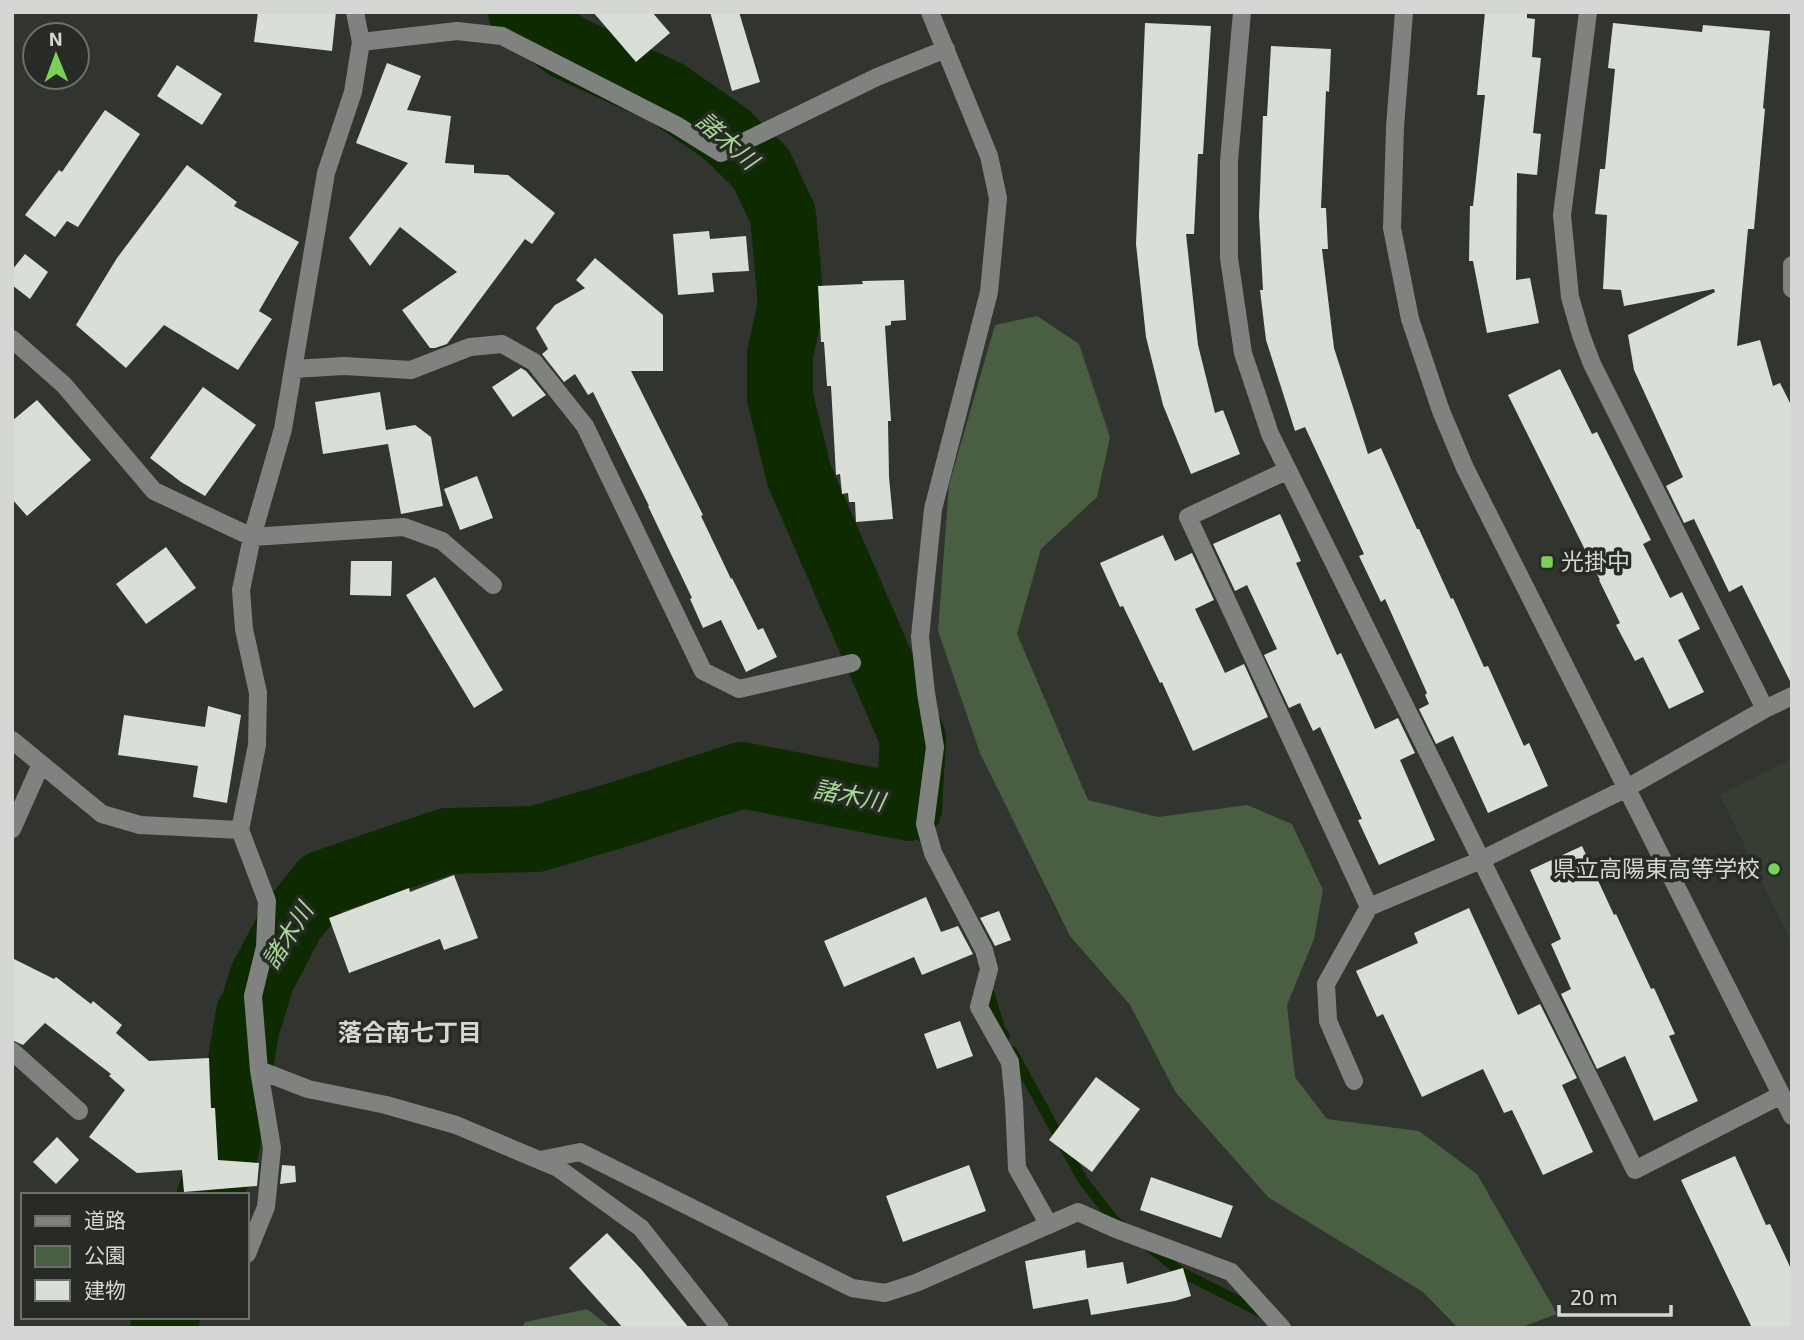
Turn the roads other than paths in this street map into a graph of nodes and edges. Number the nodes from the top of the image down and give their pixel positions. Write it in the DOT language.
graph roads {
  1 [pos="355,12"];
  2 [pos="930,12"];
  3 [pos="1242,12"];
  4 [pos="1404,12"];
  5 [pos="1588,12"];
  6 [pos="361,42"];
  7 [pos="946,50"];
  8 [pos="1792,265"];
  9 [pos="1792,289"];
  10 [pos="12,339"];
  11 [pos="293,369"];
  12 [pos="1288,470"];
  13 [pos="251,537"];
  14 [pos="493,585"];
  15 [pos="852,663"];
  16 [pos="1792,695"];
  17 [pos="1765,709"];
  18 [pos="12,740"];
  19 [pos="41,764"];
  20 [pos="1628,788"];
  21 [pos="12,829"];
  22 [pos="240,830"];
  23 [pos="1481,860"];
  24 [pos="1369,907"];
  25 [pos="12,1051"];
  26 [pos="259,1070"];
  27 [pos="1354,1081"];
  28 [pos="1781,1095"];
  29 [pos="79,1111"];
  30 [pos="1792,1116"];
  31 [pos="540,1160"];
  32 [pos="1049,1225"];
  33 [pos="248,1252"];
  34 [pos="720,1328"];
  35 [pos="1282,1328"];
  1 -- 6 [label="street"];
  2 -- 7 [label="street"];
  3 -- 12 [label="street"];
  4 -- 20 [label="street"];
  5 -- 17 [label="street"];
  6 -- 7 [label="street"];
  6 -- 11 [label="street"];
  7 -- 32 [label="street"];
  8 -- 9 [label="street"];
  10 -- 13 [label="street"];
  11 -- 13 [label="street"];
  11 -- 15 [label="street"];
  12 -- 23 [label="street"];
  12 -- 24 [label="street"];
  13 -- 14 [label="street"];
  13 -- 22 [label="street"];
  16 -- 17 [label="street"];
  17 -- 20 [label="street"];
  18 -- 19 [label="street"];
  19 -- 21 [label="street"];
  19 -- 22 [label="street"];
  20 -- 23 [label="street"];
  20 -- 28 [label="street"];
  22 -- 26 [label="street"];
  23 -- 24 [label="street"];
  23 -- 28 [label="street"];
  24 -- 27 [label="street"];
  25 -- 29 [label="street"];
  26 -- 31 [label="street"];
  26 -- 33 [label="street"];
  28 -- 30 [label="street"];
  31 -- 32 [label="street"];
  31 -- 34 [label="street"];
  32 -- 35 [label="street"];
}
